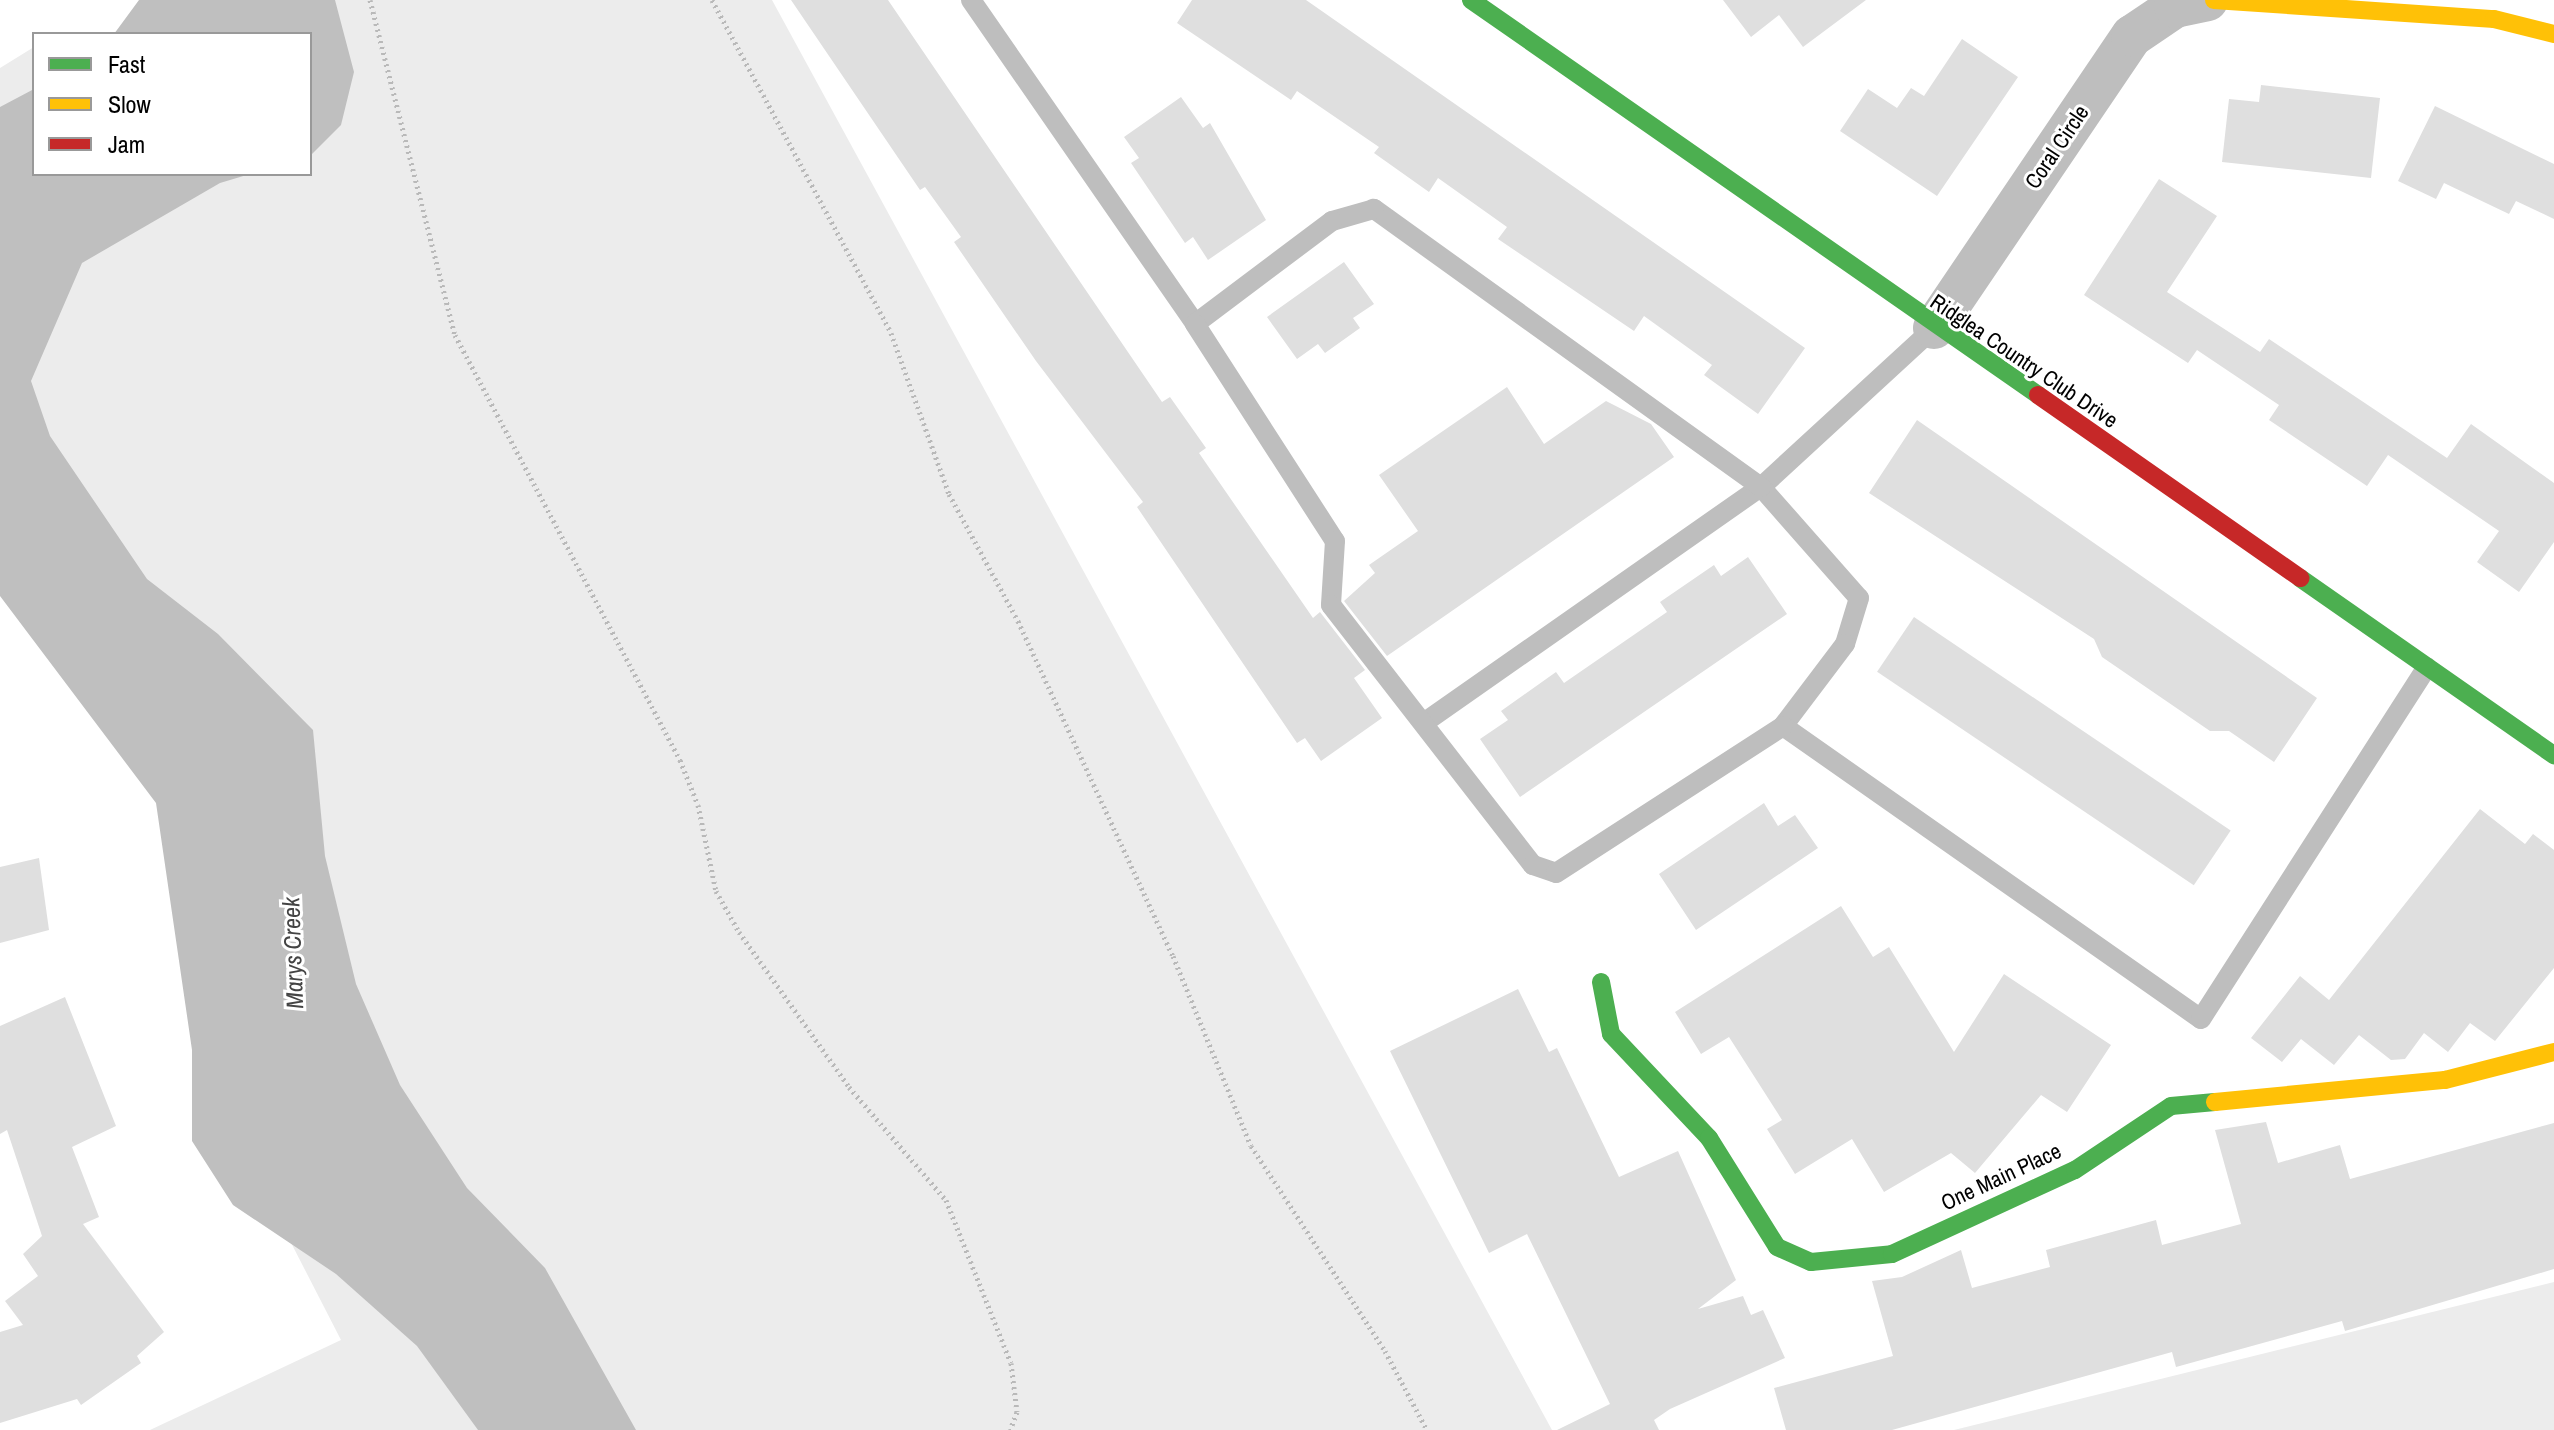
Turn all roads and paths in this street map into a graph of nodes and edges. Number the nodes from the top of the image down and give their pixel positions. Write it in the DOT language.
graph roads {
  1 [pos="370,0"];
  2 [pos="712,0"];
  3 [pos="971,0"];
  4 [pos="1471,0"];
  5 [pos="2207,0"];
  6 [pos="2214,0"];
  7 [pos="2554,34"];
  8 [pos="1195,324"];
  9 [pos="1934,328"];
  10 [pos="1761,487"];
  11 [pos="2427,667"];
  12 [pos="1425,722"];
  13 [pos="1783,726"];
  14 [pos="2554,755"];
  15 [pos="1601,982"];
  16 [pos="2554,1052"];
  17 [pos="1010,1430"];
  18 [pos="1427,1430"];
  1 -- 17 [label="path"];
  2 -- 18 [label="path"];
  3 -- 8 [label="lane"];
  4 -- 9 [label="street, Ridglea Country Club Drive"];
  5 -- 9 [label="street, Coral Circle"];
  6 -- 7 [label="street"];
  8 -- 10 [label="lane"];
  8 -- 12 [label="lane"];
  9 -- 10 [label="lane"];
  9 -- 11 [label="street, Ridglea Country Club Drive"];
  10 -- 12 [label="lane"];
  10 -- 13 [label="lane"];
  11 -- 13 [label="lane"];
  11 -- 14 [label="street, Ridglea Country Club Drive"];
  12 -- 13 [label="lane"];
  15 -- 16 [label="street, One Main Place"];
}
